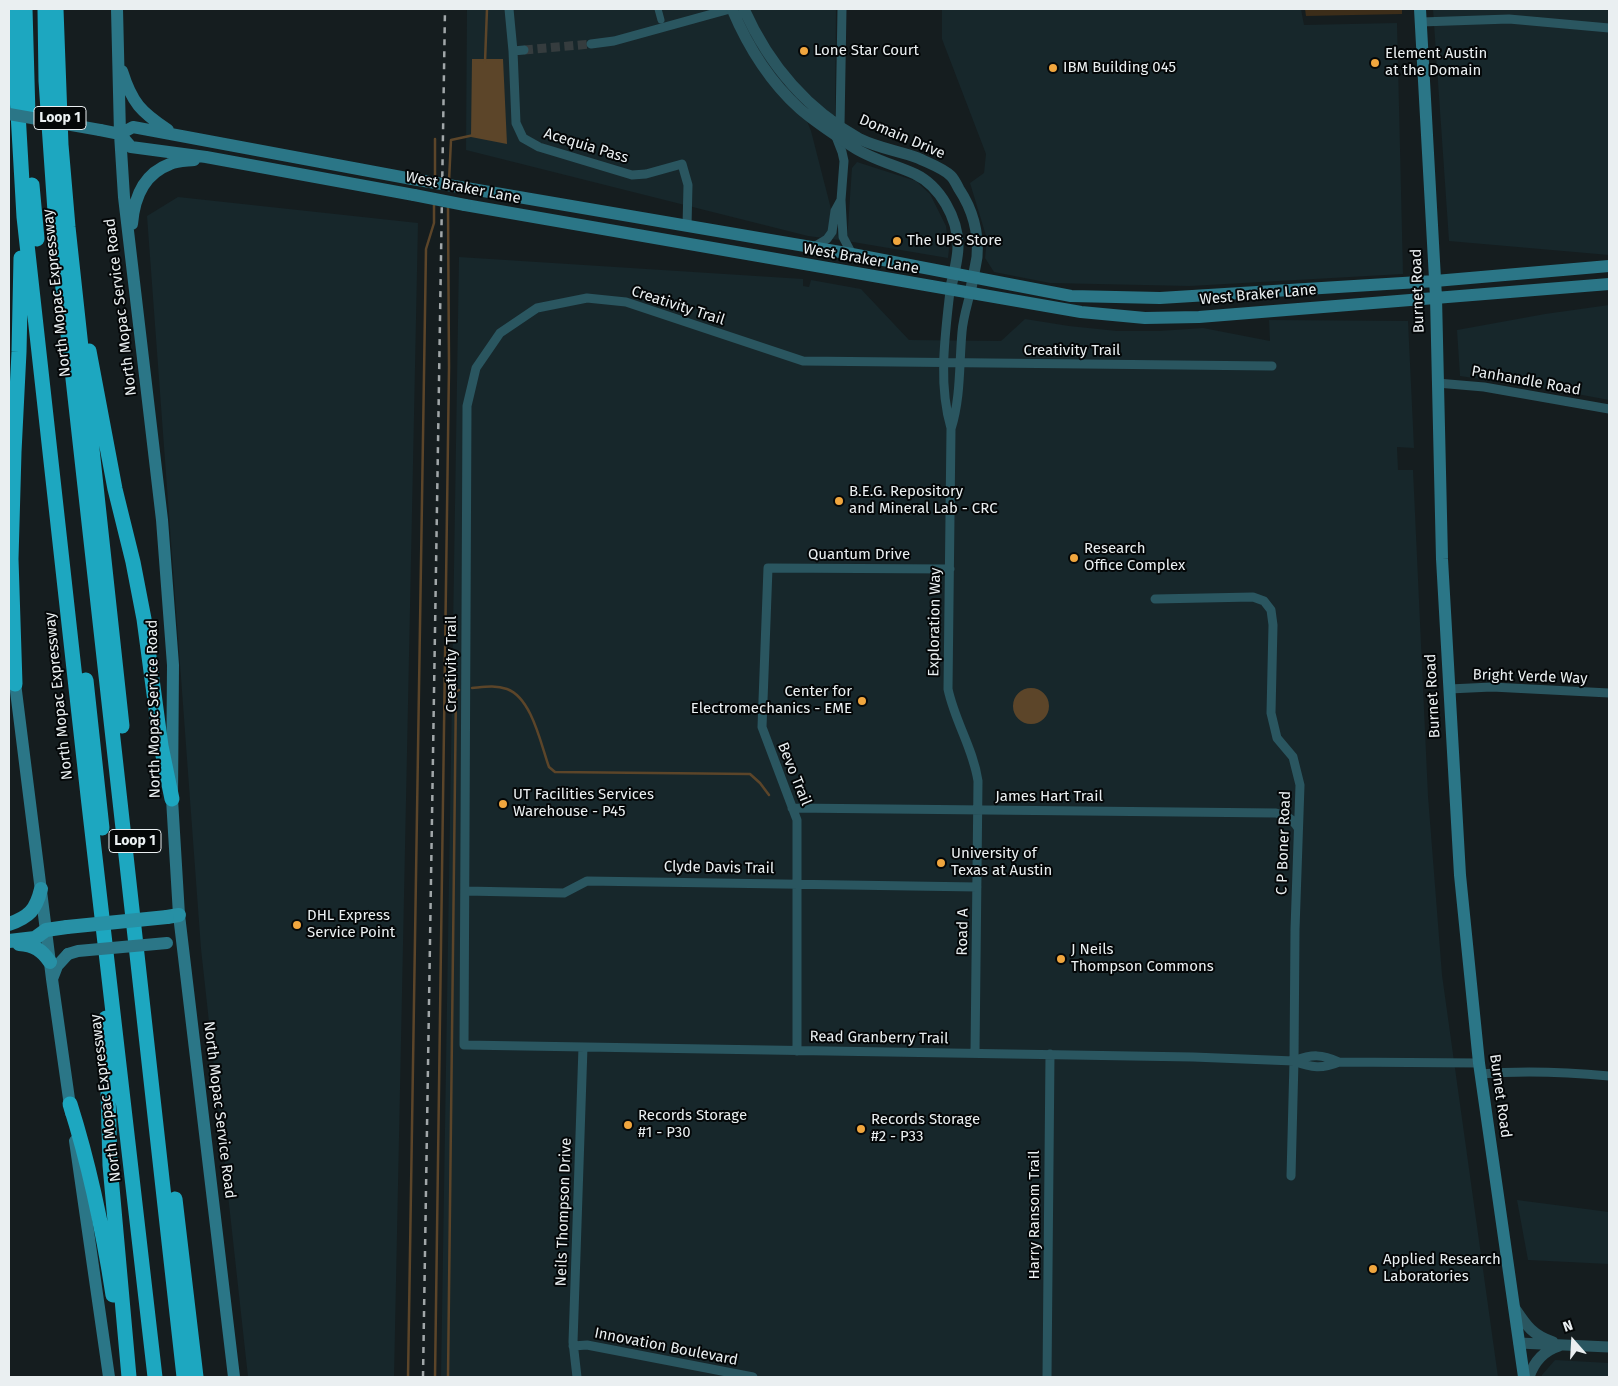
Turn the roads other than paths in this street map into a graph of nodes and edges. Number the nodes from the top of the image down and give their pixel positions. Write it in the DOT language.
graph roads {
  1 [pos="15,9"];
  2 [pos="25,9"];
  3 [pos="45,9"];
  4 [pos="56,9"];
  5 [pos="116,9"];
  6 [pos="509,9"];
  7 [pos="658,9"];
  8 [pos="731,9"];
  9 [pos="737,9"];
  10 [pos="744,9"];
  11 [pos="842,9"];
  12 [pos="1420,9"];
  13 [pos="661,20"];
  14 [pos="1420,22"];
  15 [pos="1609,28"];
  16 [pos="592,44"];
  17 [pos="524,50"];
  18 [pos="513,51"];
  19 [pos="118,58"];
  20 [pos="780,70"];
  21 [pos="802,104"];
  22 [pos="9,114"];
  23 [pos="837,130"];
  24 [pos="114,133"];
  25 [pos="175,134"];
  26 [pos="858,144"];
  27 [pos="206,157"];
  28 [pos="843,170"];
  29 [pos="957,185"];
  30 [pos="942,196"];
  31 [pos="841,200"];
  32 [pos="24,217"];
  33 [pos="687,226"];
  34 [pos="130,246"];
  35 [pos="811,248"];
  36 [pos="852,254"];
  37 [pos="1609,266"];
  38 [pos="954,273"];
  39 [pos="972,276"];
  40 [pos="1434,281"];
  41 [pos="1609,284"];
  42 [pos="950,291"];
  43 [pos="970,294"];
  44 [pos="1436,297"];
  45 [pos="76,304"];
  46 [pos="944,364"];
  47 [pos="961,364"];
  48 [pos="1272,366"];
  49 [pos="1437,383"];
  50 [pos="1609,409"];
  51 [pos="951,429"];
  52 [pos="768,568"];
  53 [pos="950,569"];
  54 [pos="1155,599"];
  55 [pos="9,642"];
  56 [pos="15,684"];
  57 [pos="1449,688"];
  58 [pos="1609,693"];
  59 [pos="172,799"];
  60 [pos="792,808"];
  61 [pos="978,811"];
  62 [pos="1298,830"];
  63 [pos="797,883"];
  64 [pos="977,887"];
  65 [pos="41,889"];
  66 [pos="464,891"];
  67 [pos="173,916"];
  68 [pos="9,924"];
  69 [pos="51,929"];
  70 [pos="9,942"];
  71 [pos="50,962"];
  72 [pos="184,964"];
  73 [pos="109,969"];
  74 [pos="52,978"];
  75 [pos="464,1045"];
  76 [pos="583,1047"];
  77 [pos="797,1050"];
  78 [pos="975,1053"];
  79 [pos="1050,1054"];
  80 [pos="1294,1061"];
  81 [pos="1480,1069"];
  82 [pos="1609,1076"];
  83 [pos="70,1104"];
  84 [pos="1291,1176"];
  85 [pos="1514,1306"];
  86 [pos="1520,1343"];
  87 [pos="1562,1345"];
  88 [pos="573,1346"];
  89 [pos="1609,1347"];
  90 [pos="109,1377"];
  91 [pos="128,1377"];
  92 [pos="155,1377"];
  93 [pos="164,1377"];
  94 [pos="184,1377"];
  95 [pos="196,1377"];
  96 [pos="234,1377"];
  97 [pos="577,1377"];
  98 [pos="753,1377"];
  99 [pos="1047,1377"];
  100 [pos="1524,1377"];
  101 [pos="1529,1377"];
  1 -- 32 [label="highway, North Mopac Expressway / Loop 1"];
  2 -- 93 [label="highway"];
  3 -- 94 [label="highway"];
  4 -- 45 [label="highway, North Mopac Expressway / Loop 1"];
  5 -- 19 [label="main road, North Mopac Service Road"];
  6 -- 18 [label="street, Acequia Pass"];
  7 -- 13 [label="street"];
  8 -- 16 [label="street"];
  8 -- 21 [label="street, Domain Drive"];
  9 -- 20 [label="street"];
  10 -- 20 [label="street, Domain Drive"];
  11 -- 23 [label="street"];
  12 -- 14 [label="main road, Burnet Road"];
  14 -- 15 [label="street"];
  14 -- 40 [label="main road, Burnet Road"];
  17 -- 18 [label="street"];
  18 -- 33 [label="street, Acequia Pass"];
  19 -- 24 [label="main road, North Mopac Service Road"];
  19 -- 25 [label="main road"];
  20 -- 21 [label="street, Domain Drive"];
  21 -- 23 [label="street, Domain Drive"];
  22 -- 24 [label="main road, West Braker Lane, bridge"];
  23 -- 26 [label="street, Domain Drive"];
  23 -- 28 [label="street"];
  24 -- 25 [label="main road, West Braker Lane"];
  24 -- 27 [label="main road, West Braker Lane"];
  24 -- 34 [label="main road, North Mopac Service Road"];
  25 -- 33 [label="main road, West Braker Lane, bridge"];
  26 -- 28 [label="street"];
  26 -- 29 [label="street, Domain Drive"];
  26 -- 30 [label="street, Domain Drive"];
  27 -- 34 [label="main road"];
  27 -- 42 [label="main road, West Braker Lane, bridge"];
  28 -- 31 [label="street"];
  29 -- 30 [label="street"];
  29 -- 39 [label="street, Domain Drive"];
  30 -- 38 [label="street, Domain Drive"];
  31 -- 35 [label="street"];
  31 -- 36 [label="street"];
  32 -- 56 [label="highway"];
  32 -- 73 [label="highway, North Mopac Expressway / Loop 1"];
  33 -- 35 [label="main road, West Braker Lane"];
  34 -- 59 [label="main road, North Mopac Service Road"];
  35 -- 36 [label="main road, West Braker Lane"];
  36 -- 38 [label="main road, West Braker Lane"];
  37 -- 40 [label="main road, West Braker Lane"];
  38 -- 39 [label="main road, West Braker Lane"];
  38 -- 42 [label="street, Domain Drive"];
  39 -- 40 [label="main road, West Braker Lane"];
  39 -- 43 [label="street, Domain Drive"];
  40 -- 44 [label="main road, Burnet Road"];
  41 -- 44 [label="main road, West Braker Lane"];
  42 -- 43 [label="main road, West Braker Lane"];
  42 -- 46 [label="street, Exploration Way"];
  43 -- 44 [label="main road, West Braker Lane"];
  43 -- 47 [label="street, Exploration Way"];
  44 -- 49 [label="main road, Burnet Road"];
  45 -- 59 [label="highway"];
  45 -- 95 [label="highway, North Mopac Expressway / Loop 1"];
  46 -- 47 [label="street, Creativity Trail"];
  46 -- 51 [label="street, Exploration Way"];
  46 -- 66 [label="street, Creativity Trail"];
  47 -- 48 [label="street, Creativity Trail"];
  47 -- 51 [label="street, Exploration Way"];
  49 -- 50 [label="street, Panhandle Road"];
  49 -- 57 [label="main road, Burnet Road"];
  51 -- 53 [label="street, Exploration Way"];
  52 -- 53 [label="street, Quantum Drive"];
  52 -- 60 [label="street, Bevo Trail"];
  53 -- 61 [label="street, Exploration Way"];
  54 -- 62 [label="street, C P Boner Road"];
  55 -- 56 [label="main road"];
  56 -- 65 [label="main road"];
  57 -- 58 [label="street, Bright Verde Way"];
  57 -- 81 [label="main road, Burnet Road"];
  59 -- 67 [label="main road, North Mopac Service Road"];
  60 -- 61 [label="street, James Hart Trail"];
  60 -- 63 [label="street, Bevo Trail"];
  61 -- 62 [label="street, James Hart Trail"];
  61 -- 64 [label="street, Road A"];
  62 -- 80 [label="street, C P Boner Road"];
  63 -- 64 [label="street, Clyde Davis Trail"];
  63 -- 66 [label="street, Clyde Davis Trail"];
  63 -- 77 [label="street, Bevo Trail"];
  64 -- 78 [label="street, Road A"];
  65 -- 68 [label="main road"];
  65 -- 69 [label="main road"];
  66 -- 75 [label="street, Creativity Trail"];
  67 -- 69 [label="main road, bridge"];
  67 -- 72 [label="main road, North Mopac Service Road"];
  68 -- 69 [label="main road"];
  69 -- 70 [label="main road"];
  69 -- 71 [label="main road"];
  70 -- 71 [label="main road"];
  71 -- 74 [label="main road"];
  72 -- 74 [label="main road, bridge"];
  72 -- 96 [label="main road, North Mopac Service Road"];
  73 -- 91 [label="highway"];
  73 -- 92 [label="highway, North Mopac Expressway / Loop 1"];
  74 -- 83 [label="main road"];
  75 -- 76 [label="street, Read Granberry Trail"];
  76 -- 77 [label="street, Read Granberry Trail"];
  76 -- 88 [label="street, Neils Thompson Drive"];
  77 -- 78 [label="street, Read Granberry Trail"];
  78 -- 79 [label="street, Read Granberry Trail"];
  79 -- 80 [label="street, Read Granberry Trail"];
  79 -- 99 [label="street, Harry Ransom Trail"];
  80 -- 81 [label="street, Read Granberry Trail"];
  80 -- 84 [label="street, C P Boner Road"];
  81 -- 82 [label="street, Read Granberry Trail"];
  81 -- 85 [label="main road, Burnet Road"];
  83 -- 90 [label="main road"];
  83 -- 91 [label="highway"];
  85 -- 86 [label="main road, Burnet Road"];
  85 -- 87 [label="street"];
  86 -- 87 [label="street"];
  86 -- 100 [label="main road, Burnet Road"];
  87 -- 89 [label="street"];
  87 -- 101 [label="street"];
  88 -- 97 [label="street, Neils Thompson Drive"];
  88 -- 98 [label="street, Innovation Boulevard"];
}
